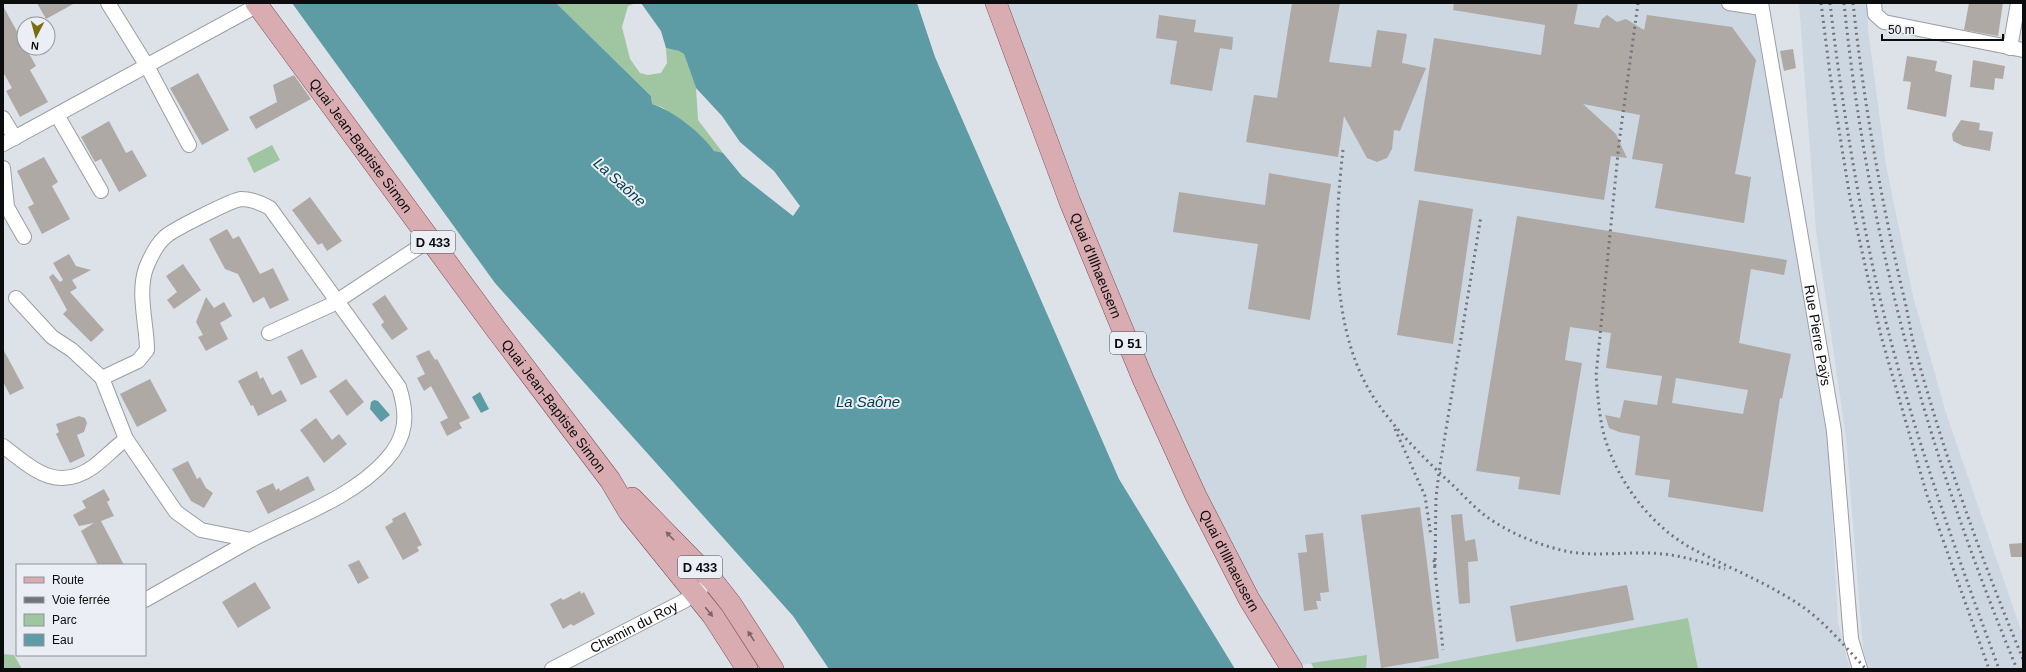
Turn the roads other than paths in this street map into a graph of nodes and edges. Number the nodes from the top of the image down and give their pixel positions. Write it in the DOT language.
graph roads {
  1 [pos="108,3"];
  2 [pos="996,3"];
  3 [pos="1729,3"];
  4 [pos="1874,3"];
  5 [pos="2018,3"];
  6 [pos="257,4"];
  7 [pos="1761,5"];
  8 [pos="2016,49"];
  9 [pos="147,66"];
  10 [pos="57,115"];
  11 [pos="3,118"];
  12 [pos="9,141"];
  13 [pos="189,145"];
  14 [pos="3,168"];
  15 [pos="101,191"];
  16 [pos="24,237"];
  17 [pos="431,239"];
  18 [pos="16,298"];
  19 [pos="337,301"];
  20 [pos="269,333"];
  21 [pos="102,378"];
  22 [pos="126,439"];
  23 [pos="3,446"];
  24 [pos="610,480"];
  25 [pos="251,540"];
  26 [pos="713,581"];
  27 [pos="694,594"];
  28 [pos="146,599"];
  29 [pos="552,669"];
  30 [pos="747,669"];
  31 [pos="773,669"];
  32 [pos="1292,669"];
  33 [pos="1860,669"];
  1 -- 9 [label="street"];
  2 -- 32 [label="main road, Quai d'Illhaeusern / D 51"];
  3 -- 7 [label="street"];
  4 -- 8 [label="street"];
  5 -- 8 [label="street"];
  6 -- 9 [label="street"];
  6 -- 17 [label="main road, Quai Jean-Baptiste Simon / D 433"];
  7 -- 33 [label="street, Rue Pierre Paÿs"];
  9 -- 10 [label="street"];
  9 -- 13 [label="street"];
  10 -- 12 [label="street"];
  10 -- 15 [label="street"];
  11 -- 12 [label="street"];
  14 -- 16 [label="street"];
  17 -- 19 [label="street"];
  17 -- 24 [label="main road, Quai Jean-Baptiste Simon / D 433"];
  18 -- 21 [label="street"];
  19 -- 20 [label="street"];
  19 -- 21 [label="street"];
  19 -- 25 [label="street"];
  21 -- 22 [label="street"];
  22 -- 23 [label="street"];
  22 -- 25 [label="street"];
  26 -- 24 [label="main road, Quai Jean-Baptiste Simon / D 433, one-way"];
  24 -- 27 [label="main road, Quai Jean-Baptiste Simon / D 433"];
  25 -- 28 [label="street"];
  26 -- 27 [label="street, Chemin du Roy"];
  31 -- 26 [label="main road, Quai Jean-Baptiste Simon / D 433, one-way"];
  27 -- 29 [label="street, Chemin du Roy"];
  27 -- 30 [label="main road, Quai Jean-Baptiste Simon / D 433, one-way"];
}
